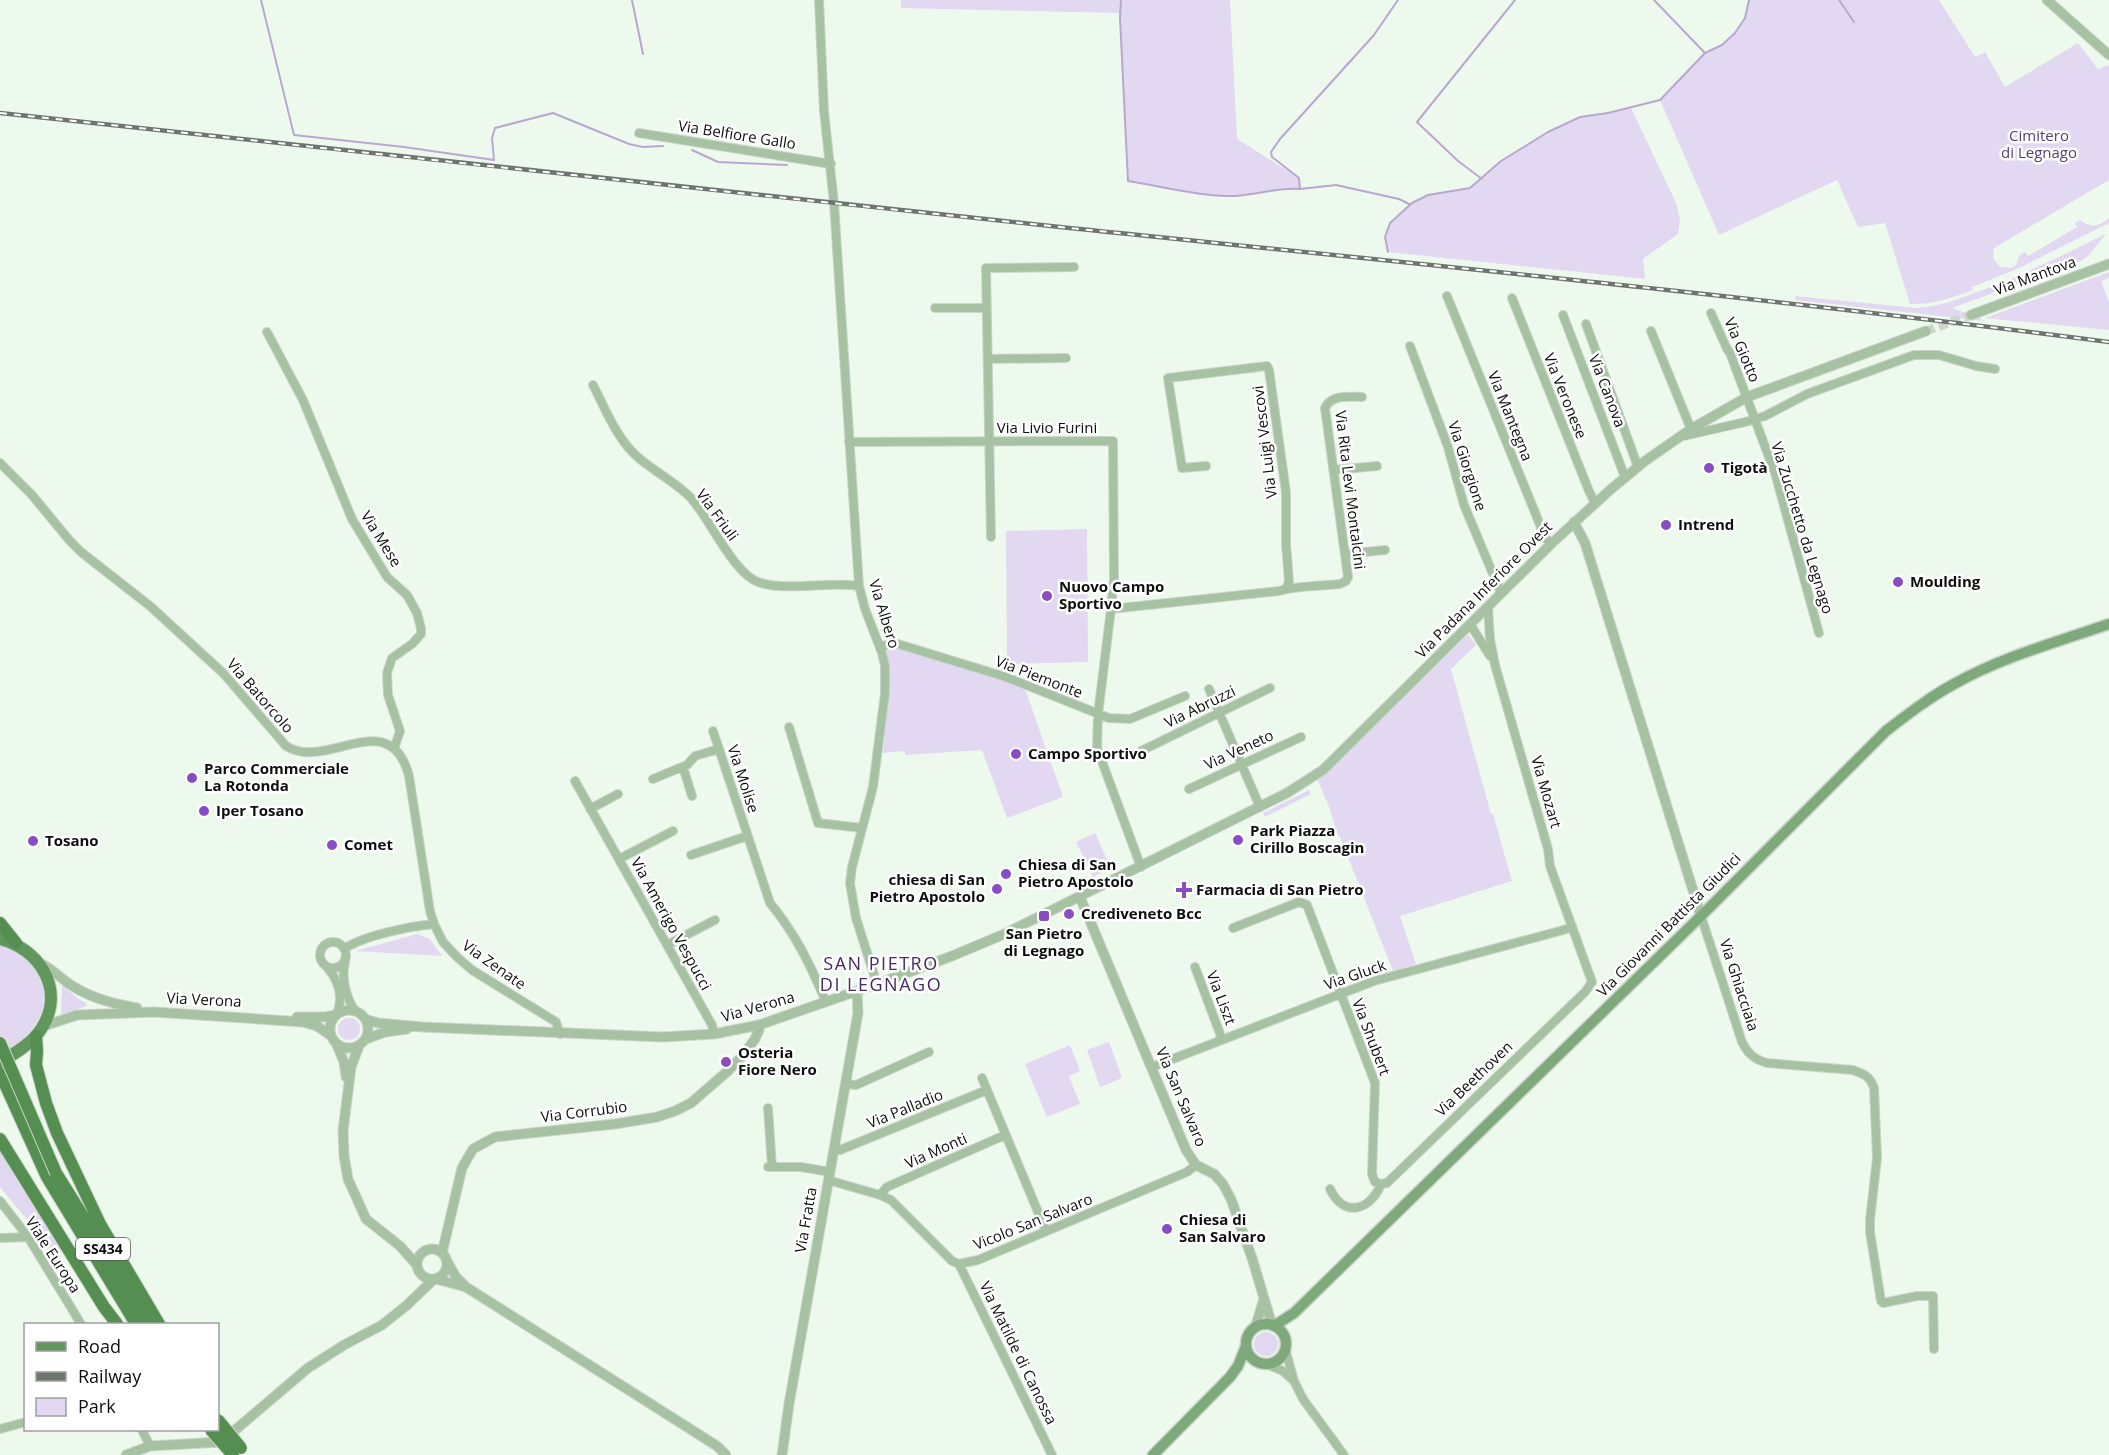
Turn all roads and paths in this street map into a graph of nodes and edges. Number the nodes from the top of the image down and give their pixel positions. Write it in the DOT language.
graph roads {
  1 [pos="819,0"];
  2 [pos="2048,0"];
  3 [pos="2109,55"];
  4 [pos="639,133"];
  5 [pos="831,164"];
  6 [pos="2109,264"];
  7 [pos="1074,267"];
  8 [pos="1447,296"];
  9 [pos="1512,298"];
  10 [pos="935,308"];
  11 [pos="987,308"];
  12 [pos="1711,313"];
  13 [pos="1563,315"];
  14 [pos="1971,315"];
  15 [pos="1586,324"];
  16 [pos="1651,331"];
  17 [pos="1926,331"];
  18 [pos="267,332"];
  19 [pos="1410,346"];
  20 [pos="1066,358"];
  21 [pos="988,359"];
  22 [pos="1995,369"];
  23 [pos="593,385"];
  24 [pos="1362,397"];
  25 [pos="1747,397"];
  26 [pos="1754,419"];
  27 [pos="1691,429"];
  28 [pos="1680,437"];
  29 [pos="849,442"];
  30 [pos="990,442"];
  31 [pos="0,463"];
  32 [pos="1206,466"];
  33 [pos="1377,466"];
  34 [pos="1638,467"];
  35 [pos="1334,470"];
  36 [pos="1625,477"];
  37 [pos="1595,503"];
  38 [pos="1574,522"];
  39 [pos="991,537"];
  40 [pos="1551,544"];
  41 [pos="1385,550"];
  42 [pos="1345,554"];
  43 [pos="859,586"];
  44 [pos="1287,587"];
  45 [pos="1501,593"];
  46 [pos="1488,607"];
  47 [pos="1111,609"];
  48 [pos="1470,624"];
  49 [pos="2109,624"];
  50 [pos="1819,633"];
  51 [pos="880,646"];
  52 [pos="1495,665"];
  53 [pos="1270,688"];
  54 [pos="1209,689"];
  55 [pos="1185,696"];
  56 [pos="1219,713"];
  57 [pos="1098,714"];
  58 [pos="789,727"];
  59 [pos="713,731"];
  60 [pos="1301,737"];
  61 [pos="394,749"];
  62 [pos="719,749"];
  63 [pos="1142,751"];
  64 [pos="1240,764"];
  65 [pos="682,767"];
  66 [pos="653,779"];
  67 [pos="575,781"];
  68 [pos="1189,789"];
  69 [pos="618,794"];
  70 [pos="692,796"];
  71 [pos="1260,807"];
  72 [pos="590,809"];
  73 [pos="862,828"];
  74 [pos="673,831"];
  75 [pos="747,836"];
  76 [pos="691,855"];
  77 [pos="619,859"];
  78 [pos="1141,867"];
  79 [pos="1080,897"];
  80 [pos="1701,916"];
  81 [pos="715,920"];
  82 [pos="0,923"];
  83 [pos="434,924"];
  84 [pos="1572,926"];
  85 [pos="1233,928"];
  86 [pos="0,939"];
  87 [pos="16,943"];
  88 [pos="667,945"];
  89 [pos="345,949"];
  90 [pos="345,962"];
  91 [pos="40,963"];
  92 [pos="326,966"];
  93 [pos="1195,967"];
  94 [pos="877,984"];
  95 [pos="857,991"];
  96 [pos="1341,994"];
  97 [pos="826,1002"];
  98 [pos="355,1011"];
  99 [pos="154,1012"];
  100 [pos="337,1014"];
  101 [pos="253,1017"];
  102 [pos="365,1019"];
  103 [pos="759,1025"];
  104 [pos="44,1026"];
  105 [pos="422,1027"];
  106 [pos="560,1034"];
  107 [pos="714,1034"];
  108 [pos="330,1035"];
  109 [pos="36,1036"];
  110 [pos="1222,1039"];
  111 [pos="362,1042"];
  112 [pos="0,1043"];
  113 [pos="337,1045"];
  114 [pos="929,1052"];
  115 [pos="0,1062"];
  116 [pos="1152,1067"];
  117 [pos="0,1073"];
  118 [pos="982,1078"];
  119 [pos="846,1084"];
  120 [pos="348,1085"];
  121 [pos="987,1090"];
  122 [pos="768,1108"];
  123 [pos="1005,1135"];
  124 [pos="0,1139"];
  125 [pos="834,1150"];
  126 [pos="1196,1165"];
  127 [pos="829,1176"];
  128 [pos="1381,1184"];
  129 [pos="1330,1189"];
  130 [pos="880,1195"];
  131 [pos="0,1201"];
  132 [pos="1046,1231"];
  133 [pos="28,1236"];
  134 [pos="0,1238"];
  135 [pos="400,1246"];
  136 [pos="423,1251"];
  137 [pos="441,1254"];
  138 [pos="959,1264"];
  139 [pos="417,1267"];
  140 [pos="435,1279"];
  141 [pos="466,1287"];
  142 [pos="1264,1299"];
  143 [pos="412,1300"];
  144 [pos="1294,1313"];
  145 [pos="80,1323"];
  146 [pos="116,1323"];
  147 [pos="135,1323"];
  148 [pos="149,1323"];
  149 [pos="158,1323"];
  150 [pos="1273,1326"];
  151 [pos="1255,1328"];
  152 [pos="1285,1345"];
  153 [pos="1246,1346"];
  154 [pos="1934,1349"];
  155 [pos="1263,1364"];
  156 [pos="1230,1377"];
  157 [pos="1294,1380"];
  158 [pos="219,1421"];
  159 [pos="24,1423"];
  160 [pos="0,1429"];
  161 [pos="142,1431"];
  162 [pos="212,1431"];
  163 [pos="150,1446"];
  164 [pos="241,1453"];
  165 [pos="782,1454"];
  166 [pos="126,1455"];
  167 [pos="726,1455"];
  168 [pos="1052,1455"];
  169 [pos="1153,1455"];
  170 [pos="1344,1455"];
  1 -- 5 [label="street"];
  2 -- 3 [label="street"];
  4 -- 5 [label="street, Via Belfiore Gallo"];
  5 -- 29 [label="street, Via Albero"];
  6 -- 14 [label="street, Via Mantova"];
  7 -- 11 [label="street"];
  8 -- 40 [label="street, Via Mantegna"];
  9 -- 37 [label="street, Via Veronese"];
  10 -- 11 [label="street"];
  11 -- 21 [label="street"];
  12 -- 25 [label="street, Via Giotto"];
  13 -- 36 [label="street, Via Canova"];
  15 -- 34 [label="street"];
  16 -- 27 [label="street"];
  17 -- 25 [label="street, Via Padana Inferiore Ovest"];
  18 -- 61 [label="street, Via Mese"];
  19 -- 45 [label="street, Via Giorgione"];
  20 -- 21 [label="street"];
  21 -- 30 [label="street"];
  22 -- 26 [label="street"];
  23 -- 43 [label="street, Via Friuli"];
  24 -- 35 [label="street, Via Rita Levi Montalcini"];
  25 -- 26 [label="street, Via Zucchetto da Legnago"];
  25 -- 27 [label="street, Via Padana Inferiore Ovest"];
  26 -- 28 [label="street"];
  26 -- 50 [label="street, Via Zucchetto da Legnago"];
  27 -- 28 [label="street, Via Padana Inferiore Ovest"];
  28 -- 34 [label="street, Via Padana Inferiore Ovest"];
  29 -- 30 [label="street, Via Livio Furini"];
  29 -- 43 [label="street, Via Albero"];
  30 -- 39 [label="street"];
  30 -- 47 [label="street, Via Livio Furini"];
  31 -- 61 [label="street, Via Batorcolo"];
  32 -- 44 [label="street, Via Luigi Vescovi"];
  33 -- 35 [label="street"];
  34 -- 36 [label="street, Via Padana Inferiore Ovest"];
  35 -- 42 [label="street, Via Rita Levi Montalcini"];
  36 -- 37 [label="street, Via Padana Inferiore Ovest"];
  37 -- 38 [label="street, Via Padana Inferiore Ovest"];
  38 -- 40 [label="street, Via Padana Inferiore Ovest"];
  38 -- 80 [label="street, Via Ghiacciaia"];
  40 -- 45 [label="street, Via Padana Inferiore Ovest"];
  41 -- 42 [label="street"];
  42 -- 44 [label="street, Via Rita Levi Montalcini"];
  43 -- 51 [label="street, Via Albero"];
  44 -- 47 [label="street"];
  45 -- 46 [label="street, Via Padana Inferiore Ovest"];
  46 -- 48 [label="street, Via Padana Inferiore Ovest"];
  46 -- 52 [label="street, Via Mozart"];
  47 -- 57 [label="street"];
  48 -- 52 [label="street, Via Mozart"];
  48 -- 71 [label="street, Via Padana Inferiore Ovest"];
  49 -- 80 [label="main road, Via Giovanni Battista Giudici"];
  51 -- 57 [label="street, Via Piemonte"];
  51 -- 73 [label="street, Via Albero"];
  52 -- 84 [label="street, Via Mozart"];
  53 -- 56 [label="street, Via Abruzzi"];
  54 -- 56 [label="street"];
  55 -- 57 [label="street, Via Piemonte"];
  56 -- 63 [label="street, Via Abruzzi"];
  56 -- 64 [label="street"];
  57 -- 78 [label="street"];
  58 -- 73 [label="street"];
  59 -- 62 [label="street, Via Molise"];
  60 -- 64 [label="street, Via Veneto"];
  61 -- 83 [label="street"];
  62 -- 65 [label="street"];
  62 -- 75 [label="street, Via Molise"];
  64 -- 68 [label="street, Via Veneto"];
  64 -- 71 [label="street"];
  65 -- 66 [label="street"];
  65 -- 70 [label="street"];
  67 -- 72 [label="street, Via Amerigo Vespucci"];
  69 -- 72 [label="street"];
  71 -- 78 [label="street, Via Padana Inferiore Ovest"];
  72 -- 77 [label="street, Via Amerigo Vespucci"];
  73 -- 94 [label="street, Via Albero"];
  74 -- 77 [label="street, Via Amerigo Vespucci"];
  75 -- 76 [label="street, Via Molise"];
  75 -- 97 [label="street, Via Molise"];
  77 -- 88 [label="street, Via Amerigo Vespucci"];
  78 -- 79 [label="street, Via Padana Inferiore Ovest"];
  79 -- 94 [label="street, Via Verona"];
  79 -- 116 [label="street, Via San Salvaro"];
  80 -- 144 [label="main road, Via Giovanni Battista Giudici"];
  80 -- 154 [label="street, Via Ghiacciaia"];
  81 -- 88 [label="street"];
  82 -- 87 [label="highway"];
  83 -- 89 [label="street"];
  83 -- 106 [label="street, Via Zenate"];
  84 -- 96 [label="street, Via Gluck"];
  84 -- 128 [label="street, Via Beethoven"];
  85 -- 96 [label="street, Via Shubert"];
  86 -- 87 [label="main road, Via Verona"];
  87 -- 91 [label="main road, Via Verona"];
  88 -- 107 [label="street, Via Amerigo Vespucci"];
  89 -- 90 [label="street"];
  89 -- 92 [label="street"];
  90 -- 92 [label="street"];
  90 -- 98 [label="street"];
  91 -- 99 [label="street, Via Verona"];
  91 -- 104 [label="main road"];
  92 -- 100 [label="street"];
  93 -- 110 [label="street, Via Liszt"];
  94 -- 95 [label="street, Via Verona"];
  95 -- 97 [label="street, Via Verona"];
  95 -- 119 [label="street, Via Fratta"];
  96 -- 110 [label="street, Via Gluck"];
  96 -- 128 [label="street, Via Shubert"];
  97 -- 103 [label="street, Via Verona"];
  98 -- 100 [label="street, Via Verona"];
  98 -- 102 [label="street, Via Verona"];
  99 -- 101 [label="street, Via Verona"];
  99 -- 104 [label="street, Via Verona"];
  100 -- 101 [label="street, Via Verona"];
  100 -- 108 [label="street"];
  101 -- 108 [label="street, Via Verona"];
  102 -- 105 [label="street, Via Verona"];
  102 -- 111 [label="street"];
  103 -- 107 [label="street, Via Verona"];
  103 -- 137 [label="street, Via Corrubio"];
  104 -- 109 [label="main road"];
  105 -- 106 [label="street, Via Verona"];
  105 -- 111 [label="street, Via Verona"];
  106 -- 107 [label="street, Via Verona"];
  108 -- 113 [label="street, Via Verona"];
  109 -- 115 [label="main road"];
  109 -- 149 [label="highway"];
  110 -- 116 [label="street, Via Gluck"];
  111 -- 113 [label="street, Via Verona"];
  111 -- 120 [label="street"];
  112 -- 148 [label="highway, SS434, bridge"];
  113 -- 120 [label="street"];
  114 -- 119 [label="street"];
  116 -- 126 [label="street, Via San Salvaro"];
  117 -- 147 [label="highway, SS434"];
  118 -- 121 [label="street"];
  119 -- 125 [label="street, Via Fratta"];
  120 -- 135 [label="street"];
  121 -- 123 [label="street"];
  121 -- 125 [label="street, Via Palladio"];
  122 -- 127 [label="street, Vicolo San Salvaro"];
  123 -- 130 [label="street, Via Monti"];
  123 -- 132 [label="street"];
  124 -- 146 [label="highway"];
  125 -- 127 [label="street, Via Fratta"];
  126 -- 132 [label="street, Vicolo San Salvaro"];
  126 -- 142 [label="street, Via San Salvaro"];
  127 -- 130 [label="street, Vicolo San Salvaro"];
  127 -- 165 [label="street, Via Fratta"];
  128 -- 129 [label="street, Via Beethoven"];
  130 -- 138 [label="street, Vicolo San Salvaro"];
  131 -- 133 [label="street, Viale Europa"];
  132 -- 138 [label="street, Vicolo San Salvaro"];
  133 -- 134 [label="street"];
  133 -- 145 [label="street, Viale Europa"];
  135 -- 136 [label="street"];
  135 -- 139 [label="street"];
  136 -- 137 [label="street"];
  136 -- 139 [label="street"];
  137 -- 140 [label="street"];
  137 -- 141 [label="street"];
  138 -- 168 [label="street, Via Matilde di Canossa"];
  139 -- 140 [label="street"];
  139 -- 143 [label="street"];
  140 -- 141 [label="street"];
  140 -- 143 [label="street"];
  141 -- 167 [label="street"];
  142 -- 150 [label="street, Via San Salvaro"];
  142 -- 151 [label="street"];
  143 -- 163 [label="street"];
  144 -- 150 [label="main road, Via Giovanni Battista Giudici"];
  144 -- 152 [label="main road, Via Giovanni Battista Giudici"];
  150 -- 151 [label="main road, Via Giovanni Battista Giudici"];
  150 -- 152 [label="main road"];
  151 -- 153 [label="main road"];
  152 -- 155 [label="main road"];
  152 -- 157 [label="street"];
  153 -- 155 [label="main road"];
  153 -- 156 [label="main road"];
  155 -- 156 [label="main road"];
  155 -- 157 [label="street"];
  156 -- 169 [label="main road"];
  157 -- 170 [label="street"];
  158 -- 164 [label="highway, bridge"];
  159 -- 160 [label="street"];
  161 -- 163 [label="street"];
  162 -- 164 [label="highway, bridge"];
  163 -- 166 [label="street"];
}
